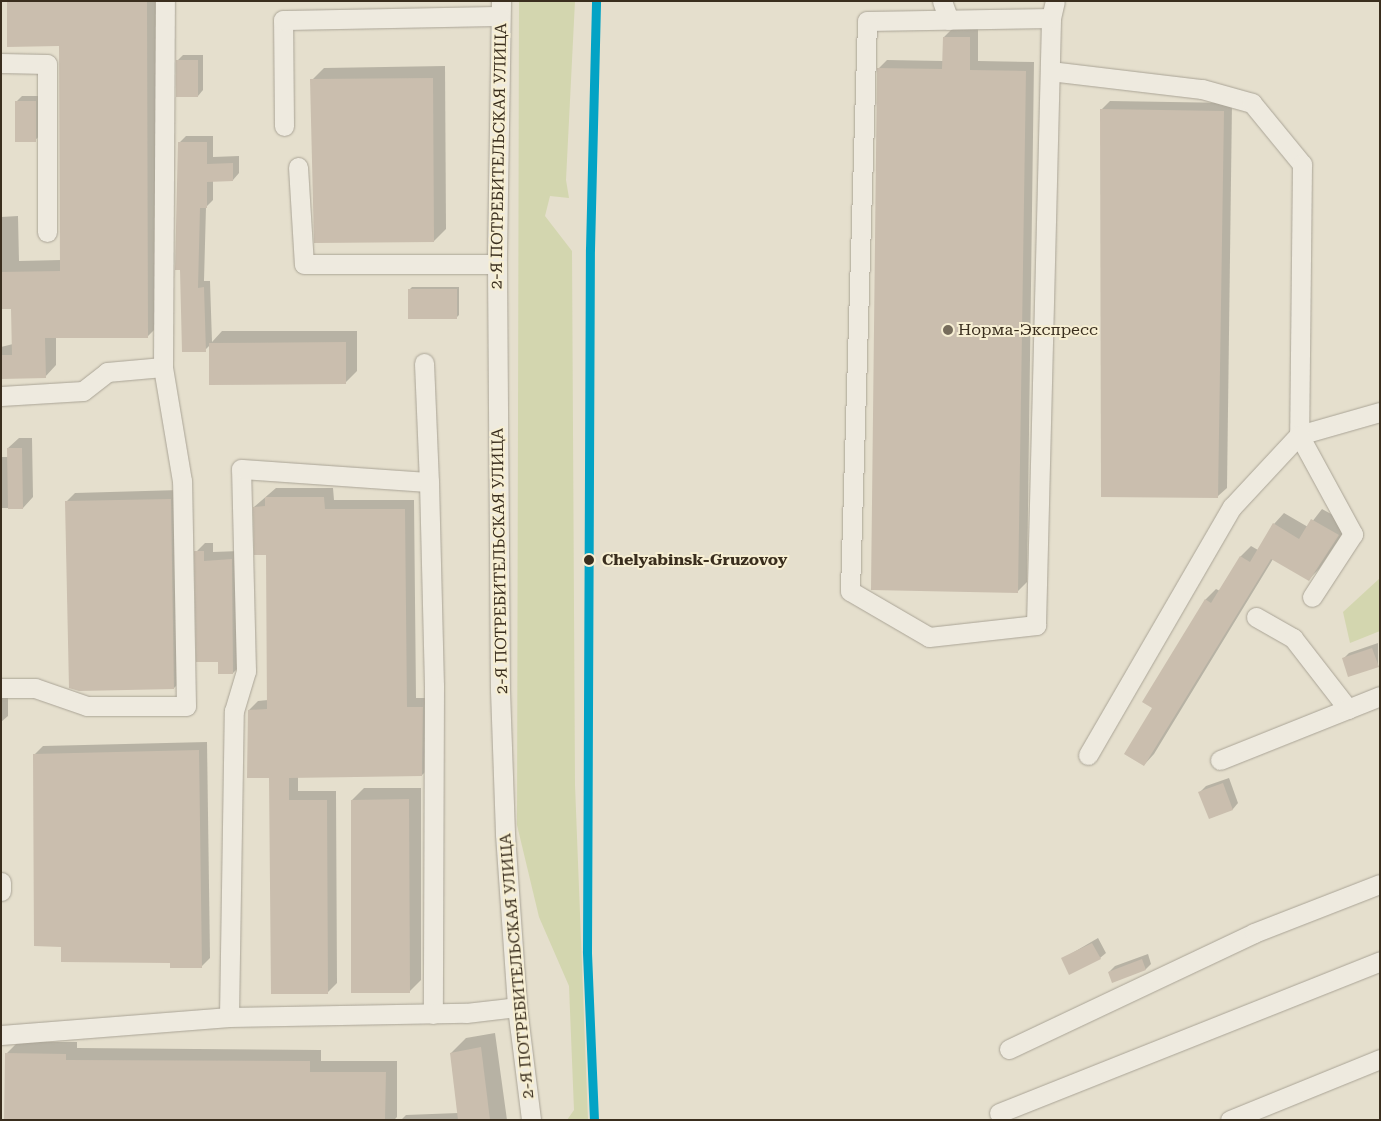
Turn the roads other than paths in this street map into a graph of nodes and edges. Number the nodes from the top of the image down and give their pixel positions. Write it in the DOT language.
graph roads {
  1 [pos="164,1"];
  2 [pos="942,1"];
  3 [pos="500,9"];
  4 [pos="1053,10"];
  5 [pos="948,20"];
  6 [pos="1,63"];
  7 [pos="1050,71"];
  8 [pos="284,126"];
  9 [pos="298,167"];
  10 [pos="47,232"];
  11 [pos="497,264"];
  12 [pos="424,363"];
  13 [pos="163,367"];
  14 [pos="1,396"];
  15 [pos="1380,412"];
  16 [pos="1299,435"];
  17 [pos="429,482"];
  18 [pos="1312,597"];
  19 [pos="1256,617"];
  20 [pos="1,688"];
  21 [pos="1380,696"];
  22 [pos="1348,708"];
  23 [pos="1088,755"];
  24 [pos="1220,760"];
  25 [pos="1,882"];
  26 [pos="1380,884"];
  27 [pos="1,892"];
  28 [pos="1380,961"];
  29 [pos="517,1007"];
  30 [pos="433,1014"];
  31 [pos="229,1017"];
  32 [pos="1,1035"];
  33 [pos="1009,1049"];
  34 [pos="1380,1059"];
  35 [pos="999,1113"];
  36 [pos="531,1120"];
  37 [pos="1230,1120"];
  1 -- 13 [label="street"];
  2 -- 5 [label="street"];
  3 -- 8 [label="street"];
  3 -- 11 [label="street, 2-Я ПОТРЕБИТЕЛЬСКАЯ УЛИЦА"];
  4 -- 5 [label="street"];
  4 -- 7 [label="street"];
  5 -- 7 [label="street"];
  6 -- 10 [label="street"];
  7 -- 16 [label="street"];
  9 -- 11 [label="street"];
  11 -- 29 [label="street, 2-Я ПОТРЕБИТЕЛЬСКАЯ УЛИЦА"];
  12 -- 17 [label="street"];
  13 -- 14 [label="street"];
  13 -- 20 [label="street"];
  15 -- 16 [label="street"];
  16 -- 18 [label="street"];
  16 -- 23 [label="street"];
  17 -- 30 [label="street"];
  17 -- 31 [label="street"];
  19 -- 22 [label="street"];
  21 -- 22 [label="street"];
  22 -- 24 [label="street"];
  25 -- 27 [label="street"];
  26 -- 33 [label="street"];
  28 -- 35 [label="street"];
  29 -- 30 [label="street"];
  29 -- 36 [label="street, 2-Я ПОТРЕБИТЕЛЬСКАЯ УЛИЦА"];
  30 -- 31 [label="street"];
  31 -- 32 [label="street"];
  34 -- 37 [label="street"];
}
